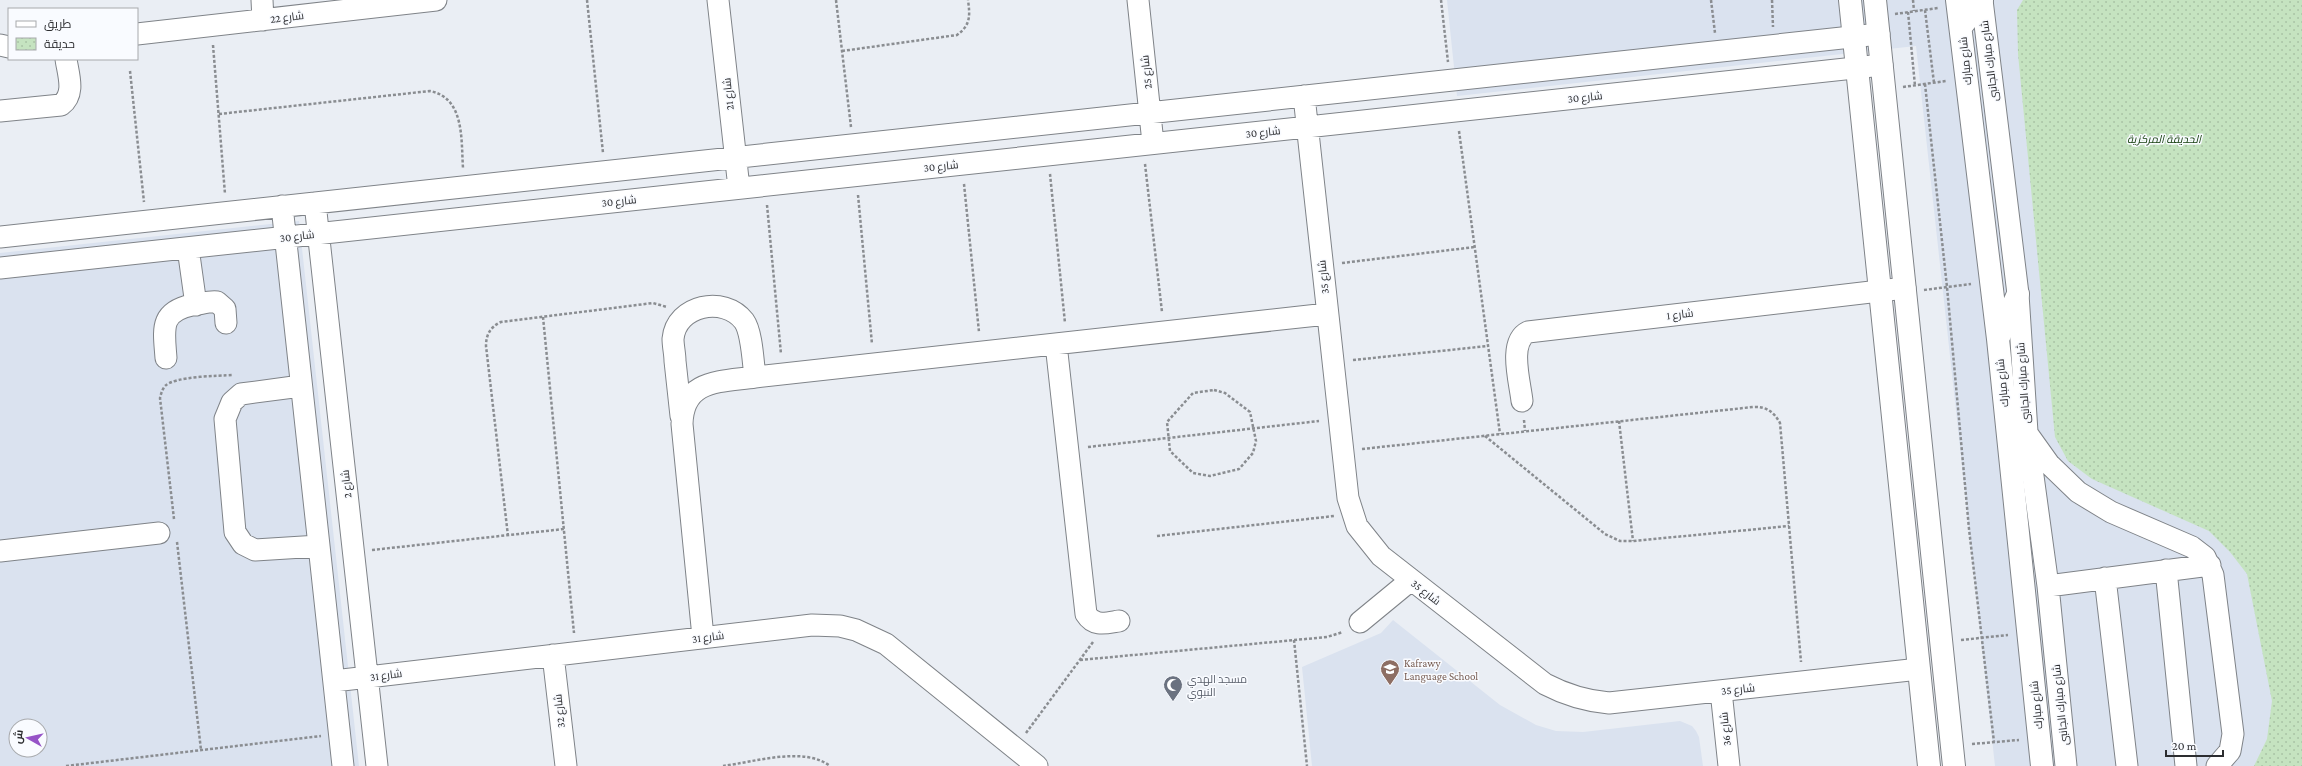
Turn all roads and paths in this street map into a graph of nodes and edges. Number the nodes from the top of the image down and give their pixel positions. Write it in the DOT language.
graph roads {
  1 [pos="436,0"];
  2 [pos="587,0"];
  3 [pos="718,0"];
  4 [pos="836,0"];
  5 [pos="968,0"];
  6 [pos="1138,0"];
  7 [pos="1441,0"];
  8 [pos="1711,0"];
  9 [pos="1772,0"];
  10 [pos="1850,0"];
  11 [pos="1913,0"];
  12 [pos="1982,0"];
  13 [pos="413,1"];
  14 [pos="1958,3"];
  15 [pos="262,10"];
  16 [pos="1925,10"];
  17 [pos="1914,11"];
  18 [pos="1908,12"];
  19 [pos="1877,17"];
  20 [pos="211,25"];
  21 [pos="1961,27"];
  22 [pos="138,34"];
  23 [pos="1854,37"];
  24 [pos="1774,45"];
  25 [pos="842,51"];
  26 [pos="1717,51"];
  27 [pos="66,60"];
  28 [pos="1882,65"];
  29 [pos="1857,68"];
  30 [pos="130,71"];
  31 [pos="1966,78"];
  32 [pos="1449,80"];
  33 [pos="1934,83"];
  34 [pos="1925,84"];
  35 [pos="1915,86"];
  36 [pos="1885,90"];
  37 [pos="1304,96"];
  38 [pos="0,111"];
  39 [pos="1457,111"];
  40 [pos="1150,112"];
  41 [pos="218,114"];
  42 [pos="1307,127"];
  43 [pos="854,144"];
  44 [pos="1148,144"];
  45 [pos="1048,155"];
  46 [pos="736,157"];
  47 [pos="962,164"];
  48 [pos="605,171"];
  49 [pos="857,176"];
  50 [pos="766,185"];
  51 [pos="465,186"];
  52 [pos="739,188"];
  53 [pos="315,202"];
  54 [pos="282,206"];
  55 [pos="226,212"];
  56 [pos="146,221"];
  57 [pos="318,233"];
  58 [pos="0,236"];
  59 [pos="285,237"];
  60 [pos="1475,247"];
  61 [pos="188,248"];
  62 [pos="1322,265"];
  63 [pos="0,268"];
  64 [pos="1991,282"];
  65 [pos="1947,287"];
  66 [pos="1905,290"];
  67 [pos="1880,291"];
  68 [pos="2018,294"];
  69 [pos="196,305"];
  70 [pos="1327,314"];
  71 [pos="543,317"];
  72 [pos="680,322"];
  73 [pos="226,323"];
  74 [pos="1164,332"];
  75 [pos="1998,339"];
  76 [pos="1061,344"];
  77 [pos="1488,346"];
  78 [pos="981,352"];
  79 [pos="166,358"];
  80 [pos="1333,362"];
  81 [pos="873,364"];
  82 [pos="238,374"];
  83 [pos="782,374"];
  84 [pos="755,378"];
  85 [pos="301,386"];
  86 [pos="1522,402"];
  87 [pos="1339,419"];
  88 [pos="1619,421"];
  89 [pos="682,424"];
  90 [pos="1254,428"];
  91 [pos="2027,432"];
  92 [pos="1500,434"];
  93 [pos="1485,436"];
  94 [pos="1167,438"];
  95 [pos="1067,450"];
  96 [pos="1342,451"];
  97 [pos="1352,514"];
  98 [pos="1789,526"];
  99 [pos="564,530"];
  100 [pos="170,532"];
  101 [pos="508,536"];
  102 [pos="1157,536"];
  103 [pos="1634,541"];
  104 [pos="319,546"];
  105 [pos="0,551"];
  106 [pos="353,552"];
  107 [pos="2210,565"];
  108 [pos="2166,570"];
  109 [pos="2105,578"];
  110 [pos="1411,580"];
  111 [pos="2048,586"];
  112 [pos="1113,622"];
  113 [pos="1360,622"];
  114 [pos="2028,633"];
  115 [pos="703,638"];
  116 [pos="1983,638"];
  117 [pos="1294,640"];
  118 [pos="1941,643"];
  119 [pos="576,652"];
  120 [pos="553,655"];
  121 [pos="1080,660"];
  122 [pos="1919,669"];
  123 [pos="367,677"];
  124 [pos="334,681"];
  125 [pos="1803,682"];
  126 [pos="1721,691"];
  127 [pos="340,734"];
  128 [pos="2039,739"];
  129 [pos="1994,742"];
  130 [pos="1015,748"];
  131 [pos="201,750"];
  132 [pos="1953,756"];
  133 [pos="2214,765"];
  134 [pos="66,766"];
  135 [pos="343,766"];
  136 [pos="377,766"];
  137 [pos="566,766"];
  138 [pos="723,766"];
  139 [pos="830,766"];
  140 [pos="1037,766"];
  141 [pos="1307,766"];
  142 [pos="1729,766"];
  143 [pos="1929,766"];
  144 [pos="2042,766"];
  145 [pos="2066,766"];
  146 [pos="2127,766"];
  147 [pos="2186,766"];
  1 -- 13 [label="street, شارع 22"];
  2 -- 48 [label="path"];
  3 -- 46 [label="street, شارع 21"];
  4 -- 25 [label="path"];
  5 -- 25 [label="path"];
  6 -- 40 [label="street, شارع 25"];
  7 -- 32 [label="path"];
  8 -- 26 [label="path"];
  9 -- 24 [label="path"];
  10 -- 23 [label="main road"];
  11 -- 17 [label="path"];
  12 -- 21 [label="main road"];
  12 -- 68 [label="street, شارع مبارك الجانبى"];
  13 -- 15 [label="street, شارع 22"];
  14 -- 16 [label="path"];
  14 -- 21 [label="main road, شارع مبارك"];
  15 -- 20 [label="street, شارع 22"];
  16 -- 17 [label="path"];
  16 -- 33 [label="path"];
  17 -- 18 [label="path"];
  18 -- 19 [label="path"];
  18 -- 35 [label="path"];
  19 -- 23 [label="street"];
  19 -- 28 [label="main road"];
  20 -- 22 [label="street, شارع 22"];
  20 -- 41 [label="path"];
  21 -- 31 [label="main road, شارع مبارك"];
  23 -- 24 [label="street"];
  23 -- 29 [label="main road"];
  24 -- 26 [label="street"];
  25 -- 43 [label="path"];
  26 -- 32 [label="street"];
  27 -- 38 [label="street"];
  28 -- 29 [label="street, شارع 30"];
  28 -- 36 [label="main road"];
  29 -- 39 [label="street, شارع 30"];
  29 -- 67 [label="main road"];
  30 -- 56 [label="path"];
  31 -- 33 [label="path"];
  31 -- 64 [label="main road, شارع مبارك"];
  32 -- 37 [label="street"];
  33 -- 34 [label="path"];
  34 -- 35 [label="path"];
  34 -- 65 [label="path"];
  35 -- 36 [label="path"];
  36 -- 66 [label="main road"];
  37 -- 40 [label="street"];
  37 -- 42 [label="street, شارع 35"];
  39 -- 42 [label="street, شارع 30"];
  39 -- 60 [label="path"];
  40 -- 43 [label="street"];
  40 -- 44 [label="street, شارع 25"];
  41 -- 51 [label="path"];
  41 -- 55 [label="path"];
  42 -- 44 [label="street, شارع 30"];
  42 -- 62 [label="street, شارع 35"];
  43 -- 46 [label="street"];
  44 -- 45 [label="street, شارع 30"];
  44 -- 74 [label="path"];
  45 -- 47 [label="street, شارع 30"];
  45 -- 76 [label="path"];
  46 -- 48 [label="street"];
  46 -- 52 [label="street, شارع 21"];
  47 -- 49 [label="street, شارع 30"];
  47 -- 78 [label="path"];
  48 -- 51 [label="street"];
  49 -- 50 [label="street, شارع 30"];
  49 -- 81 [label="path"];
  50 -- 52 [label="street, شارع 30"];
  50 -- 83 [label="path"];
  51 -- 53 [label="street"];
  52 -- 57 [label="street, شارع 30"];
  53 -- 54 [label="street"];
  53 -- 57 [label="street, شارع 2"];
  54 -- 55 [label="street"];
  54 -- 59 [label="street"];
  55 -- 56 [label="street"];
  56 -- 58 [label="street"];
  57 -- 59 [label="street, شارع 30"];
  57 -- 106 [label="street, شارع 2"];
  59 -- 61 [label="street, شارع 30"];
  59 -- 85 [label="street"];
  60 -- 62 [label="path"];
  60 -- 77 [label="path"];
  61 -- 63 [label="street, شارع 30"];
  61 -- 69 [label="street"];
  62 -- 70 [label="street, شارع 35"];
  64 -- 65 [label="path"];
  64 -- 75 [label="main road, شارع مبارك"];
  65 -- 66 [label="path"];
  65 -- 116 [label="path"];
  66 -- 67 [label="street, شارع 1"];
  66 -- 118 [label="main road"];
  67 -- 86 [label="street, شارع 1"];
  67 -- 122 [label="main road"];
  68 -- 75 [label="main road"];
  68 -- 91 [label="street, شارع مبارك الجانبى"];
  69 -- 73 [label="street"];
  69 -- 79 [label="street"];
  70 -- 74 [label="street"];
  70 -- 80 [label="street, شارع 35"];
  71 -- 72 [label="path"];
  71 -- 99 [label="path"];
  71 -- 101 [label="path"];
  72 -- 84 [label="street"];
  72 -- 89 [label="street"];
  74 -- 76 [label="street"];
  75 -- 114 [label="main road, شارع مبارك"];
  76 -- 78 [label="street"];
  76 -- 95 [label="street"];
  77 -- 80 [label="path"];
  77 -- 92 [label="path"];
  78 -- 81 [label="street"];
  80 -- 87 [label="street, شارع 35"];
  81 -- 83 [label="street"];
  82 -- 100 [label="path"];
  83 -- 84 [label="street"];
  84 -- 89 [label="street"];
  85 -- 104 [label="street"];
  85 -- 104 [label="street"];
  87 -- 90 [label="path"];
  87 -- 96 [label="street, شارع 35"];
  88 -- 92 [label="path"];
  88 -- 98 [label="path"];
  88 -- 103 [label="path"];
  89 -- 115 [label="street"];
  90 -- 94 [label="path"];
  90 -- 94 [label="path"];
  90 -- 94 [label="path"];
  91 -- 107 [label="street"];
  91 -- 111 [label="street, شارع مبارك الجانبى"];
  92 -- 93 [label="path"];
  93 -- 96 [label="path"];
  93 -- 103 [label="path"];
  94 -- 95 [label="path"];
  95 -- 112 [label="street"];
  96 -- 97 [label="street, شارع 35"];
  97 -- 102 [label="path"];
  97 -- 110 [label="street, شارع 35"];
  98 -- 103 [label="path"];
  98 -- 125 [label="path"];
  99 -- 101 [label="path"];
  99 -- 119 [label="path"];
  100 -- 105 [label="street"];
  100 -- 131 [label="path"];
  101 -- 106 [label="path"];
  104 -- 124 [label="street"];
  106 -- 123 [label="street, شارع 2"];
  107 -- 108 [label="street"];
  107 -- 133 [label="street"];
  108 -- 109 [label="street"];
  108 -- 147 [label="street"];
  109 -- 111 [label="street"];
  109 -- 146 [label="street"];
  110 -- 113 [label="street"];
  110 -- 126 [label="street, شارع 35"];
  111 -- 145 [label="street, شارع مبارك الجانبى"];
  112 -- 121 [label="path"];
  113 -- 117 [label="path"];
  114 -- 116 [label="path"];
  114 -- 128 [label="main road, شارع مبارك"];
  115 -- 119 [label="street, شارع 31"];
  115 -- 130 [label="street, شارع 31"];
  116 -- 118 [label="path"];
  116 -- 129 [label="path"];
  117 -- 121 [label="path"];
  117 -- 141 [label="path"];
  118 -- 132 [label="main road"];
  119 -- 120 [label="street, شارع 31"];
  120 -- 123 [label="street, شارع 31"];
  120 -- 137 [label="street, شارع 32"];
  121 -- 130 [label="path"];
  122 -- 125 [label="street, شارع 35"];
  122 -- 143 [label="main road"];
  123 -- 124 [label="street, شارع 31"];
  123 -- 136 [label="street, شارع 2"];
  124 -- 127 [label="street"];
  125 -- 126 [label="street, شارع 35"];
  126 -- 142 [label="street, شارع 36"];
  127 -- 131 [label="path"];
  127 -- 135 [label="street"];
  128 -- 129 [label="path"];
  128 -- 144 [label="main road, شارع مبارك"];
  129 -- 132 [label="path"];
  130 -- 140 [label="street, شارع 31"];
  131 -- 134 [label="path"];
  138 -- 139 [label="path"];
}
